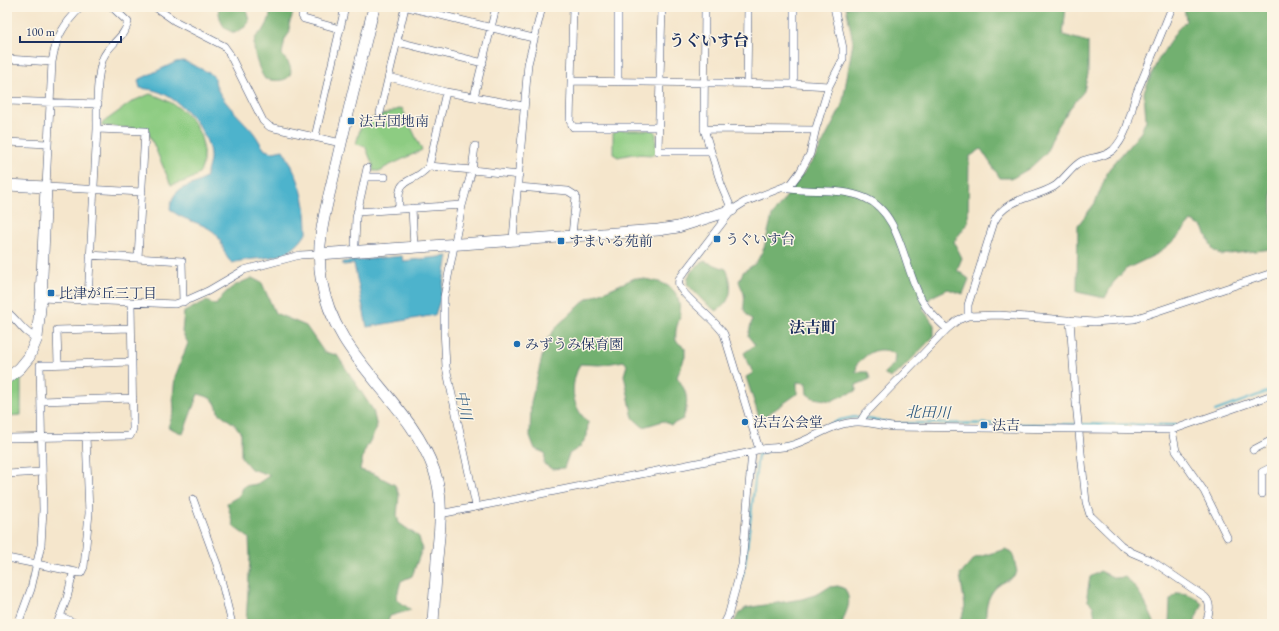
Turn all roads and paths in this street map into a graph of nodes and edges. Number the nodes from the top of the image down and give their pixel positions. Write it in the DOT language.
graph roads {
  1 [pos="81,7"];
  2 [pos="112,7"];
  3 [pos="155,7"];
  4 [pos="304,7"];
  5 [pos="345,7"];
  6 [pos="374,7"];
  7 [pos="405,7"];
  8 [pos="408,7"];
  9 [pos="496,7"];
  10 [pos="542,7"];
  11 [pos="573,7"];
  12 [pos="618,7"];
  13 [pos="662,7"];
  14 [pos="705,7"];
  15 [pos="748,7"];
  16 [pos="794,7"];
  17 [pos="834,7"];
  18 [pos="1172,7"];
  19 [pos="492,28"];
  20 [pos="340,29"];
  21 [pos="533,38"];
  22 [pos="398,42"];
  23 [pos="7,60"];
  24 [pos="52,62"];
  25 [pos="483,62"];
  26 [pos="389,77"];
  27 [pos="571,81"];
  28 [pos="618,82"];
  29 [pos="660,84"];
  30 [pos="704,84"];
  31 [pos="747,84"];
  32 [pos="794,84"];
  33 [pos="829,86"];
  34 [pos="446,92"];
  35 [pos="474,97"];
  36 [pos="7,101"];
  37 [pos="50,102"];
  38 [pos="98,104"];
  39 [pos="524,106"];
  40 [pos="380,113"];
  41 [pos="659,127"];
  42 [pos="97,129"];
  43 [pos="704,129"];
  44 [pos="815,130"];
  45 [pos="315,137"];
  46 [pos="7,142"];
  47 [pos="341,143"];
  48 [pos="48,144"];
  49 [pos="475,146"];
  50 [pos="710,151"];
  51 [pos="429,166"];
  52 [pos="367,168"];
  53 [pos="472,170"];
  54 [pos="518,176"];
  55 [pos="385,177"];
  56 [pos="365,178"];
  57 [pos="7,185"];
  58 [pos="46,187"];
  59 [pos="518,187"];
  60 [pos="784,188"];
  61 [pos="94,189"];
  62 [pos="142,192"];
  63 [pos="462,205"];
  64 [pos="412,208"];
  65 [pos="399,209"];
  66 [pos="732,210"];
  67 [pos="357,212"];
  68 [pos="572,235"];
  69 [pos="514,240"];
  70 [pos="355,244"];
  71 [pos="454,244"];
  72 [pos="414,247"];
  73 [pos="319,254"];
  74 [pos="90,256"];
  75 [pos="138,258"];
  76 [pos="1272,273"];
  77 [pos="41,298"];
  78 [pos="88,299"];
  79 [pos="183,302"];
  80 [pos="131,303"];
  81 [pos="7,312"];
  82 [pos="968,316"];
  83 [pos="1070,320"];
  84 [pos="131,328"];
  85 [pos="947,329"];
  86 [pos="37,338"];
  87 [pos="132,362"];
  88 [pos="58,364"];
  89 [pos="7,379"];
  90 [pos="1272,395"];
  91 [pos="132,398"];
  92 [pos="41,401"];
  93 [pos="860,422"];
  94 [pos="1080,430"];
  95 [pos="1172,430"];
  96 [pos="86,436"];
  97 [pos="42,437"];
  98 [pos="7,438"];
  99 [pos="1272,440"];
  100 [pos="756,450"];
  101 [pos="1253,450"];
  102 [pos="1272,467"];
  103 [pos="42,472"];
  104 [pos="7,474"];
  105 [pos="1262,494"];
  106 [pos="193,499"];
  107 [pos="474,507"];
  108 [pos="440,514"];
  109 [pos="1227,537"];
  110 [pos="7,558"];
  111 [pos="37,565"];
  112 [pos="73,573"];
  113 [pos="60,616"];
  114 [pos="18,624"];
  115 [pos="57,624"];
  116 [pos="77,624"];
  117 [pos="232,624"];
  118 [pos="433,624"];
  119 [pos="724,624"];
  120 [pos="1206,624"];
  1 -- 24 [label="street"];
  2 -- 38 [label="street"];
  3 -- 45 [label="street"];
  4 -- 20 [label="street"];
  5 -- 20 [label="street"];
  6 -- 47 [label="street"];
  7 -- 22 [label="street"];
  8 -- 19 [label="street"];
  9 -- 19 [label="street"];
  10 -- 21 [label="street"];
  11 -- 27 [label="street"];
  12 -- 28 [label="street"];
  13 -- 29 [label="street"];
  14 -- 30 [label="street"];
  15 -- 31 [label="street"];
  16 -- 32 [label="street"];
  17 -- 33 [label="street"];
  18 -- 82 [label="street"];
  19 -- 21 [label="street"];
  19 -- 25 [label="street"];
  20 -- 45 [label="street"];
  21 -- 39 [label="street"];
  22 -- 25 [label="street"];
  22 -- 26 [label="street"];
  23 -- 24 [label="street"];
  24 -- 37 [label="street"];
  25 -- 35 [label="street"];
  26 -- 34 [label="street"];
  26 -- 40 [label="street"];
  27 -- 28 [label="street"];
  27 -- 41 [label="street"];
  28 -- 29 [label="street"];
  29 -- 30 [label="street"];
  29 -- 41 [label="street"];
  30 -- 31 [label="street"];
  30 -- 43 [label="street"];
  31 -- 32 [label="street"];
  32 -- 33 [label="street"];
  33 -- 44 [label="street"];
  34 -- 35 [label="street"];
  34 -- 51 [label="street"];
  35 -- 39 [label="street"];
  36 -- 37 [label="street"];
  37 -- 38 [label="street"];
  37 -- 48 [label="street"];
  38 -- 42 [label="street"];
  39 -- 54 [label="street"];
  41 -- 50 [label="street"];
  42 -- 61 [label="street"];
  42 -- 62 [label="street"];
  43 -- 44 [label="street"];
  43 -- 50 [label="street"];
  44 -- 60 [label="street"];
  45 -- 47 [label="street"];
  46 -- 48 [label="street"];
  47 -- 73 [label="street"];
  48 -- 58 [label="street"];
  49 -- 53 [label="street"];
  50 -- 66 [label="street"];
  51 -- 53 [label="street"];
  51 -- 65 [label="street"];
  52 -- 56 [label="street"];
  53 -- 54 [label="street"];
  53 -- 63 [label="street"];
  54 -- 59 [label="street"];
  55 -- 56 [label="street"];
  56 -- 67 [label="street"];
  57 -- 58 [label="street"];
  58 -- 61 [label="street"];
  58 -- 77 [label="street"];
  59 -- 68 [label="street"];
  59 -- 69 [label="street"];
  60 -- 66 [label="street"];
  60 -- 85 [label="street"];
  61 -- 62 [label="street"];
  61 -- 74 [label="street"];
  62 -- 75 [label="street"];
  63 -- 64 [label="street"];
  63 -- 71 [label="street"];
  64 -- 65 [label="street"];
  64 -- 72 [label="street"];
  65 -- 67 [label="street"];
  66 -- 68 [label="street"];
  66 -- 100 [label="street"];
  67 -- 70 [label="street"];
  68 -- 69 [label="street"];
  69 -- 71 [label="street"];
  71 -- 72 [label="street"];
  71 -- 107 [label="street"];
  72 -- 73 [label="street"];
  73 -- 79 [label="street"];
  73 -- 108 [label="street"];
  74 -- 75 [label="street"];
  74 -- 78 [label="street"];
  75 -- 79 [label="street"];
  76 -- 83 [label="street"];
  77 -- 78 [label="street"];
  77 -- 86 [label="street"];
  78 -- 80 [label="street"];
  79 -- 80 [label="street"];
  80 -- 84 [label="street"];
  81 -- 86 [label="street"];
  82 -- 83 [label="street"];
  82 -- 85 [label="street"];
  83 -- 94 [label="street"];
  84 -- 87 [label="street"];
  84 -- 88 [label="street"];
  85 -- 93 [label="street"];
  86 -- 89 [label="street"];
  87 -- 88 [label="street"];
  87 -- 91 [label="street"];
  88 -- 92 [label="street"];
  90 -- 95 [label="street"];
  91 -- 92 [label="street"];
  91 -- 96 [label="street"];
  92 -- 97 [label="street"];
  93 -- 94 [label="street"];
  93 -- 100 [label="street"];
  94 -- 95 [label="street"];
  94 -- 120 [label="street"];
  95 -- 109 [label="street"];
  96 -- 97 [label="street"];
  96 -- 112 [label="street"];
  97 -- 98 [label="street"];
  97 -- 103 [label="street"];
  99 -- 101 [label="street"];
  100 -- 107 [label="street"];
  100 -- 119 [label="street"];
  102 -- 105 [label="street"];
  103 -- 104 [label="street"];
  103 -- 111 [label="street"];
  106 -- 117 [label="street"];
  107 -- 108 [label="street"];
  108 -- 118 [label="street"];
  110 -- 111 [label="street"];
  111 -- 112 [label="street"];
  111 -- 114 [label="street"];
  112 -- 113 [label="street"];
  113 -- 115 [label="street"];
  113 -- 116 [label="street"];
}
